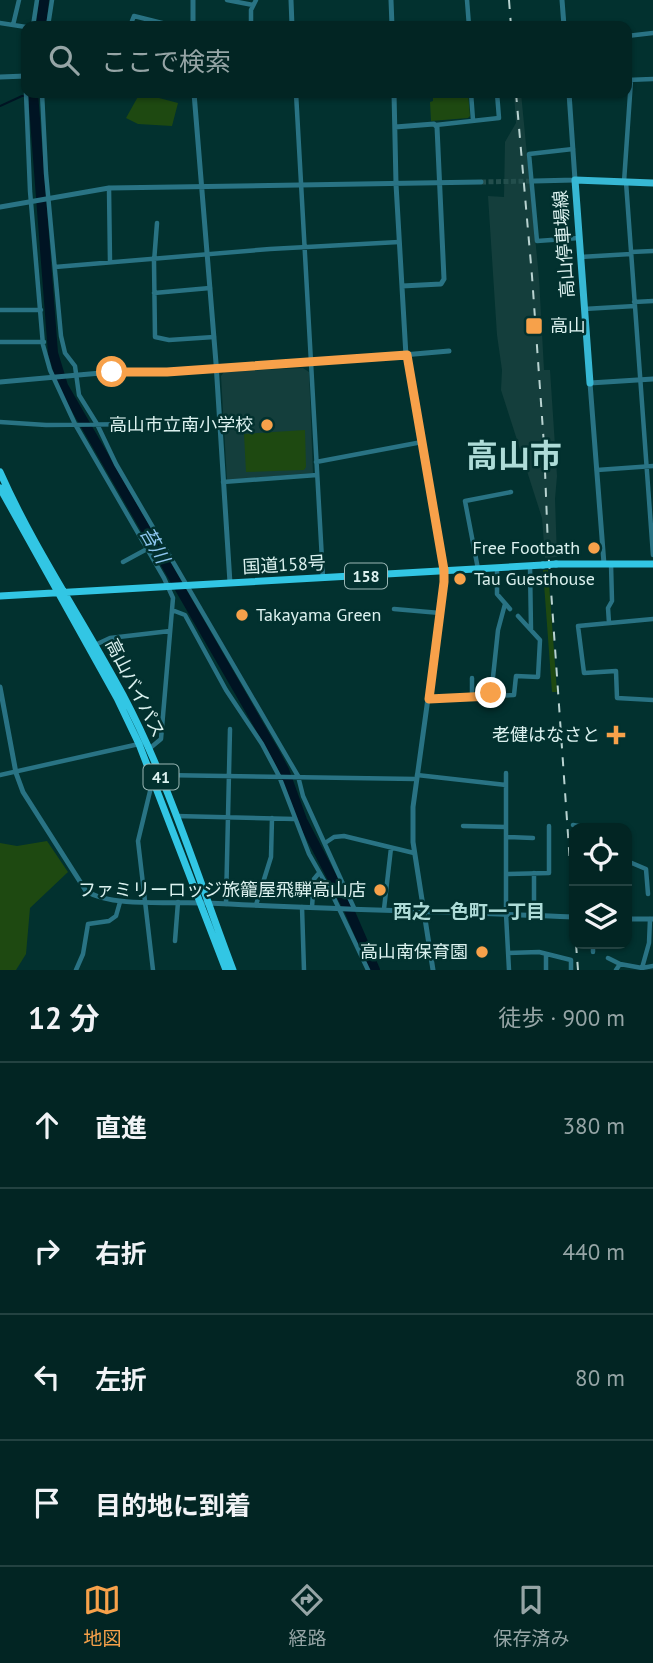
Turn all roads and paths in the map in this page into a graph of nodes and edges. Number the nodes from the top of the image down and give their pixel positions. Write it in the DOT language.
graph roads {
  1 [pos="19,0"];
  2 [pos="37,0"];
  3 [pos="52,0"];
  4 [pos="193,0"];
  5 [pos="227,0"];
  6 [pos="291,0"];
  7 [pos="391,0"];
  8 [pos="467,0"];
  9 [pos="562,0"];
  10 [pos="255,3"];
  11 [pos="34,21"];
  12 [pos="49,21"];
  13 [pos="132,21"];
  14 [pos="154,21"];
  15 [pos="192,21"];
  16 [pos="252,21"];
  17 [pos="292,21"];
  18 [pos="392,21"];
  19 [pos="469,21"];
  20 [pos="564,21"];
  21 [pos="0,23"];
  22 [pos="13,25"];
  23 [pos="21,26"];
  24 [pos="653,33"];
  25 [pos="632,35"];
  26 [pos="21,76"];
  27 [pos="0,77"];
  28 [pos="653,79"];
  29 [pos="632,80"];
  30 [pos="26,98"];
  31 [pos="42,98"];
  32 [pos="194,98"];
  33 [pos="296,98"];
  34 [pos="394,98"];
  35 [pos="471,98"];
  36 [pos="497,98"];
  37 [pos="569,98"];
  38 [pos="628,98"];
  39 [pos="473,120"];
  40 [pos="436,125"];
  41 [pos="395,127"];
  42 [pos="573,149"];
  43 [pos="575,180"];
  44 [pos="534,181"];
  45 [pos="481,182"];
  46 [pos="625,182"];
  47 [pos="653,183"];
  48 [pos="396,184"];
  49 [pos="439,184"];
  50 [pos="301,185"];
  51 [pos="202,187"];
  52 [pos="109,188"];
  53 [pos="49,198"];
  54 [pos="33,201"];
  55 [pos="0,207"];
  56 [pos="157,223"];
  57 [pos="579,238"];
  58 [pos="399,242"];
  59 [pos="304,247"];
  60 [pos="653,251"];
  61 [pos="631,253"];
  62 [pos="207,254"];
  63 [pos="580,257"];
  64 [pos="155,258"];
  65 [pos="110,262"];
  66 [pos="55,267"];
  67 [pos="402,286"];
  68 [pos="210,288"];
  69 [pos="154,293"];
  70 [pos="653,301"];
  71 [pos="635,304"];
  72 [pos="584,309"];
  73 [pos="0,310"];
  74 [pos="41,310"];
  75 [pos="214,337"];
  76 [pos="0,342"];
  77 [pos="44,342"];
  78 [pos="449,351"];
  79 [pos="407,355"];
  80 [pos="311,363"];
  81 [pos="217,368"];
  82 [pos="73,376"];
  83 [pos="53,377"];
  84 [pos="653,379"];
  85 [pos="640,380"];
  86 [pos="0,382"];
  87 [pos="590,383"];
  88 [pos="0,422"];
  89 [pos="76,424"];
  90 [pos="95,424"];
  91 [pos="147,424"];
  92 [pos="422,442"];
  93 [pos="316,462"];
  94 [pos="653,466"];
  95 [pos="646,467"];
  96 [pos="597,470"];
  97 [pos="0,472"];
  98 [pos="317,475"];
  99 [pos="223,482"];
  100 [pos="0,488"];
  101 [pos="511,492"];
  102 [pos="147,550"];
  103 [pos="653,555"];
  104 [pos="123,562"];
  105 [pos="608,564"];
  106 [pos="653,564"];
  107 [pos="530,565"];
  108 [pos="497,567"];
  109 [pos="478,569"];
  110 [pos="444,570"];
  111 [pos="323,579"];
  112 [pos="230,583"];
  113 [pos="187,586"];
  114 [pos="169,587"];
  115 [pos="63,594"];
  116 [pos="0,596"];
  117 [pos="394,609"];
  118 [pos="172,610"];
  119 [pos="440,613"];
  120 [pos="518,617"];
  121 [pos="653,618"];
  122 [pos="609,623"];
  123 [pos="531,630"];
  124 [pos="170,631"];
  125 [pos="95,645"];
  126 [pos="472,678"];
  127 [pos="0,687"];
  128 [pos="491,696"];
  129 [pos="472,697"];
  130 [pos="429,699"];
  131 [pos="653,700"];
  132 [pos="230,729"];
  133 [pos="139,744"];
  134 [pos="149,749"];
  135 [pos="16,773"];
  136 [pos="506,774"];
  137 [pos="0,775"];
  138 [pos="229,775"];
  139 [pos="280,776"];
  140 [pos="296,776"];
  141 [pos="157,777"];
  142 [pos="416,777"];
  143 [pos="506,785"];
  144 [pos="176,816"];
  145 [pos="228,817"];
  146 [pos="272,818"];
  147 [pos="294,819"];
  148 [pos="463,826"];
  149 [pos="549,826"];
  150 [pos="506,827"];
  151 [pos="506,837"];
  152 [pos="533,838"];
  153 [pos="325,844"];
  154 [pos="391,848"];
  155 [pos="414,853"];
  156 [pos="632,863"];
  157 [pos="653,867"];
  158 [pos="646,869"];
  159 [pos="319,873"];
  160 [pos="534,873"];
  161 [pos="506,874"];
  162 [pos="648,894"];
  163 [pos="144,901"];
  164 [pos="120,902"];
  165 [pos="178,902"];
  166 [pos="204,903"];
  167 [pos="226,904"];
  168 [pos="256,905"];
  169 [pos="302,907"];
  170 [pos="312,907"];
  171 [pos="340,907"];
  172 [pos="353,908"];
  173 [pos="384,909"];
  174 [pos="425,911"];
  175 [pos="506,914"];
  176 [pos="534,915"];
  177 [pos="569,917"];
  178 [pos="632,919"];
  179 [pos="651,919"];
  180 [pos="175,941"];
  181 [pos="508,953"];
  182 [pos="546,954"];
  183 [pos="608,958"];
  184 [pos="620,964"];
  185 [pos="653,966"];
  186 [pos="642,968"];
  187 [pos="76,970"];
  188 [pos="153,970"];
  189 [pos="226,970"];
  190 [pos="233,970"];
  191 [pos="304,970"];
  192 [pos="368,970"];
  193 [pos="433,970"];
  194 [pos="509,970"];
  195 [pos="546,970"];
  196 [pos="572,970"];
  197 [pos="616,970"];
  1 -- 22 [label="street"];
  2 -- 11 [label="street"];
  3 -- 12 [label="street"];
  4 -- 15 [label="street"];
  5 -- 10 [label="street"];
  6 -- 17 [label="street"];
  7 -- 18 [label="street"];
  8 -- 19 [label="street"];
  9 -- 20 [label="street"];
  10 -- 16 [label="street"];
  13 -- 14 [label="street"];
  21 -- 22 [label="street"];
  22 -- 23 [label="street"];
  24 -- 25 [label="street"];
  26 -- 27 [label="street"];
  28 -- 29 [label="street"];
  30 -- 54 [label="street"];
  31 -- 53 [label="street"];
  32 -- 51 [label="street"];
  33 -- 50 [label="street"];
  34 -- 41 [label="street"];
  35 -- 39 [label="street"];
  36 -- 39 [label="street"];
  37 -- 42 [label="street"];
  38 -- 46 [label="street"];
  39 -- 40 [label="street"];
  40 -- 41 [label="street"];
  40 -- 49 [label="street"];
  41 -- 48 [label="street"];
  42 -- 43 [label="street"];
  42 -- 57 [label="street"];
  43 -- 44 [label="street"];
  43 -- 46 [label="main road, 高山停車場線"];
  43 -- 57 [label="main road, 高山停車場線"];
  45 -- 49 [label="street"];
  46 -- 47 [label="main road, 高山停車場線"];
  46 -- 61 [label="street"];
  48 -- 49 [label="street"];
  48 -- 50 [label="street"];
  48 -- 58 [label="street"];
  49 -- 67 [label="street"];
  50 -- 51 [label="street"];
  50 -- 59 [label="street"];
  51 -- 52 [label="street"];
  51 -- 62 [label="street"];
  52 -- 53 [label="street"];
  52 -- 65 [label="street"];
  53 -- 54 [label="street"];
  53 -- 66 [label="street"];
  54 -- 55 [label="street"];
  54 -- 74 [label="street"];
  56 -- 64 [label="street"];
  57 -- 63 [label="main road, 高山停車場線"];
  58 -- 59 [label="street"];
  58 -- 67 [label="street"];
  59 -- 62 [label="street"];
  59 -- 80 [label="street"];
  60 -- 61 [label="street"];
  61 -- 63 [label="street"];
  61 -- 71 [label="street"];
  62 -- 64 [label="street"];
  62 -- 68 [label="street"];
  63 -- 72 [label="main road, 高山停車場線"];
  64 -- 65 [label="street"];
  64 -- 69 [label="street"];
  65 -- 66 [label="street"];
  66 -- 82 [label="street"];
  67 -- 79 [label="street"];
  68 -- 69 [label="street"];
  68 -- 75 [label="street"];
  69 -- 75 [label="street"];
  70 -- 71 [label="street"];
  71 -- 72 [label="street"];
  71 -- 85 [label="street"];
  72 -- 87 [label="main road, 高山停車場線"];
  73 -- 74 [label="street"];
  74 -- 77 [label="street"];
  75 -- 81 [label="street"];
  76 -- 77 [label="street"];
  77 -- 83 [label="street"];
  78 -- 79 [label="street"];
  79 -- 80 [label="street"];
  79 -- 92 [label="street"];
  80 -- 81 [label="street"];
  80 -- 93 [label="street"];
  81 -- 82 [label="street"];
  81 -- 99 [label="street"];
  82 -- 83 [label="street"];
  82 -- 90 [label="street"];
  83 -- 86 [label="street"];
  83 -- 89 [label="street"];
  84 -- 85 [label="street"];
  85 -- 87 [label="street"];
  85 -- 95 [label="street"];
  87 -- 96 [label="street"];
  88 -- 89 [label="street"];
  89 -- 90 [label="street"];
  89 -- 102 [label="street"];
  90 -- 91 [label="street"];
  90 -- 113 [label="street"];
  92 -- 93 [label="street"];
  92 -- 110 [label="street"];
  93 -- 98 [label="street"];
  94 -- 95 [label="street"];
  95 -- 96 [label="street"];
  95 -- 103 [label="street"];
  96 -- 105 [label="street"];
  97 -- 115 [label="highway, 高山バイパス / 41"];
  98 -- 99 [label="street"];
  98 -- 111 [label="street"];
  99 -- 112 [label="street"];
  100 -- 115 [label="highway, 高山バイパス / 41"];
  101 -- 109 [label="street"];
  102 -- 104 [label="street"];
  102 -- 114 [label="street"];
  105 -- 106 [label="highway, 国道158号 / 158"];
  105 -- 107 [label="highway, 国道158号 / 158, bridge"];
  105 -- 122 [label="street"];
  107 -- 108 [label="highway, 国道158号 / 158"];
  107 -- 123 [label="street"];
  108 -- 109 [label="highway, 国道158号 / 158"];
  108 -- 128 [label="street"];
  109 -- 110 [label="highway, 国道158号 / 158"];
  110 -- 111 [label="highway, 国道158号 / 158"];
  110 -- 119 [label="street"];
  111 -- 112 [label="highway, 国道158号 / 158"];
  112 -- 113 [label="highway, 国道158号 / 158"];
  113 -- 114 [label="highway, 国道158号 / 158"];
  113 -- 140 [label="street"];
  114 -- 115 [label="highway, 国道158号 / 158"];
  114 -- 118 [label="street"];
  115 -- 116 [label="highway, 国道158号 / 158"];
  115 -- 125 [label="highway, 高山バイパス / 41"];
  115 -- 133 [label="highway, 高山バイパス / 41"];
  117 -- 119 [label="street"];
  118 -- 124 [label="street"];
  118 -- 139 [label="street"];
  119 -- 130 [label="street"];
  120 -- 123 [label="street"];
  121 -- 122 [label="street"];
  122 -- 131 [label="street"];
  123 -- 128 [label="street"];
  124 -- 125 [label="street"];
  124 -- 134 [label="street"];
  125 -- 134 [label="highway, 高山バイパス / 41"];
  126 -- 129 [label="street"];
  127 -- 135 [label="street"];
  128 -- 129 [label="street"];
  129 -- 130 [label="street"];
  130 -- 142 [label="street"];
  132 -- 138 [label="street"];
  133 -- 135 [label="street"];
  133 -- 141 [label="highway, 高山バイパス / 41"];
  134 -- 141 [label="highway, 高山バイパス / 41"];
  135 -- 137 [label="street"];
  135 -- 164 [label="street"];
  136 -- 143 [label="street"];
  138 -- 139 [label="street"];
  138 -- 141 [label="street"];
  138 -- 145 [label="street"];
  139 -- 140 [label="street"];
  139 -- 147 [label="street"];
  140 -- 142 [label="street"];
  140 -- 153 [label="street"];
  141 -- 144 [label="highway, 高山バイパス / 41"];
  141 -- 163 [label="street"];
  141 -- 166 [label="highway, 高山バイパス / 41"];
  142 -- 143 [label="street"];
  142 -- 155 [label="street"];
  143 -- 150 [label="street"];
  144 -- 145 [label="street"];
  144 -- 166 [label="highway, 高山バイパス / 41"];
  145 -- 146 [label="street"];
  145 -- 167 [label="street"];
  146 -- 147 [label="street"];
  146 -- 168 [label="street"];
  147 -- 159 [label="street"];
  148 -- 150 [label="street"];
  149 -- 160 [label="street"];
  150 -- 151 [label="street"];
  151 -- 152 [label="street"];
  151 -- 161 [label="street"];
  153 -- 154 [label="street"];
  153 -- 172 [label="street"];
  154 -- 155 [label="street"];
  154 -- 173 [label="street"];
  155 -- 174 [label="street"];
  156 -- 158 [label="street"];
  157 -- 158 [label="street"];
  158 -- 162 [label="street"];
  159 -- 170 [label="street"];
  159 -- 171 [label="street"];
  160 -- 161 [label="street"];
  160 -- 176 [label="street"];
  161 -- 175 [label="street"];
  163 -- 164 [label="street"];
  163 -- 165 [label="street"];
  163 -- 188 [label="street"];
  164 -- 187 [label="street"];
  165 -- 166 [label="street"];
  165 -- 180 [label="street"];
  166 -- 167 [label="street"];
  166 -- 189 [label="highway, 高山バイパス / 41"];
  166 -- 190 [label="highway, 高山バイパス / 41"];
  167 -- 168 [label="street"];
  168 -- 169 [label="street"];
  169 -- 170 [label="street"];
  169 -- 191 [label="street"];
  170 -- 171 [label="street"];
  171 -- 172 [label="street"];
  171 -- 192 [label="street"];
  172 -- 173 [label="street"];
  173 -- 174 [label="street"];
  174 -- 175 [label="street"];
  174 -- 193 [label="street"];
  175 -- 176 [label="street"];
  175 -- 181 [label="street"];
  176 -- 177 [label="street"];
  178 -- 179 [label="street"];
  179 -- 186 [label="street"];
  181 -- 182 [label="street"];
  181 -- 194 [label="street"];
  182 -- 195 [label="street"];
  182 -- 196 [label="street"];
  183 -- 184 [label="street"];
  184 -- 186 [label="street"];
  184 -- 197 [label="street"];
  185 -- 186 [label="street"];
}
